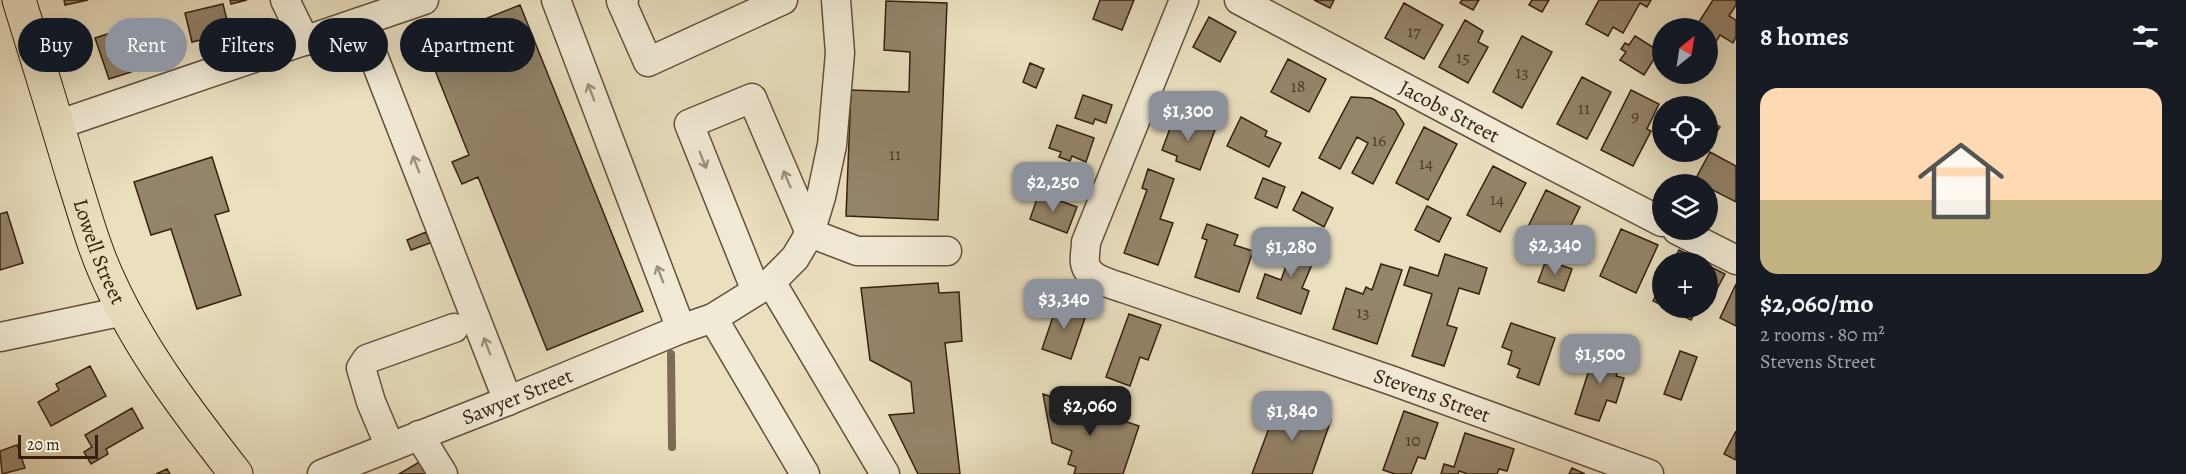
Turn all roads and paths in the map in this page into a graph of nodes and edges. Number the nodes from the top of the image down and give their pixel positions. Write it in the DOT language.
graph roads {
  1 [pos="19,0"];
  2 [pos="285,0"];
  3 [pos="424,0"];
  4 [pos="556,0"];
  5 [pos="624,0"];
  6 [pos="783,0"];
  7 [pos="836,0"];
  8 [pos="1184,0"];
  9 [pos="1239,0"];
  10 [pos="372,18"];
  11 [pos="308,40"];
  12 [pos="304,41"];
  13 [pos="380,72"];
  14 [pos="57,125"];
  15 [pos="1652,217"];
  16 [pos="810,233"];
  17 [pos="1697,240"];
  18 [pos="947,251"];
  19 [pos="1736,260"];
  20 [pos="764,287"];
  21 [pos="124,311"];
  22 [pos="713,318"];
  23 [pos="454,328"];
  24 [pos="681,329"];
  25 [pos="0,337"];
  26 [pos="508,401"];
  27 [pos="419,435"];
  28 [pos="390,447"];
  29 [pos="327,473"];
  30 [pos="236,474"];
  31 [pos="443,474"];
  32 [pos="805,474"];
  33 [pos="885,474"];
  34 [pos="1649,474"];
  1 -- 14 [label="main road, Lowell Street"];
  2 -- 12 [label="street"];
  3 -- 10 [label="street"];
  24 -- 4 [label="street, one-way"];
  5 -- 6 [label="street"];
  7 -- 16 [label="street, Sawyer Street"];
  8 -- 34 [label="street, Stevens Street"];
  9 -- 15 [label="street, Jacobs Street"];
  11 -- 12 [label="street"];
  12 -- 14 [label="street"];
  26 -- 13 [label="street, one-way"];
  14 -- 21 [label="main road, Lowell Street"];
  16 -- 18 [label="street"];
  16 -- 20 [label="street, Sawyer Street"];
  16 -- 20 [label="street, one-way"];
  17 -- 19 [label="street"];
  20 -- 22 [label="street, Sawyer Street"];
  20 -- 33 [label="street"];
  21 -- 25 [label="street"];
  21 -- 30 [label="main road, Lowell Street"];
  22 -- 24 [label="street, Sawyer Street"];
  22 -- 32 [label="street"];
  23 -- 28 [label="street"];
  24 -- 26 [label="street, Sawyer Street"];
  26 -- 27 [label="street, Sawyer Street"];
  27 -- 28 [label="street, Sawyer Street"];
  27 -- 31 [label="street"];
  28 -- 29 [label="street, Sawyer Street"];
}
